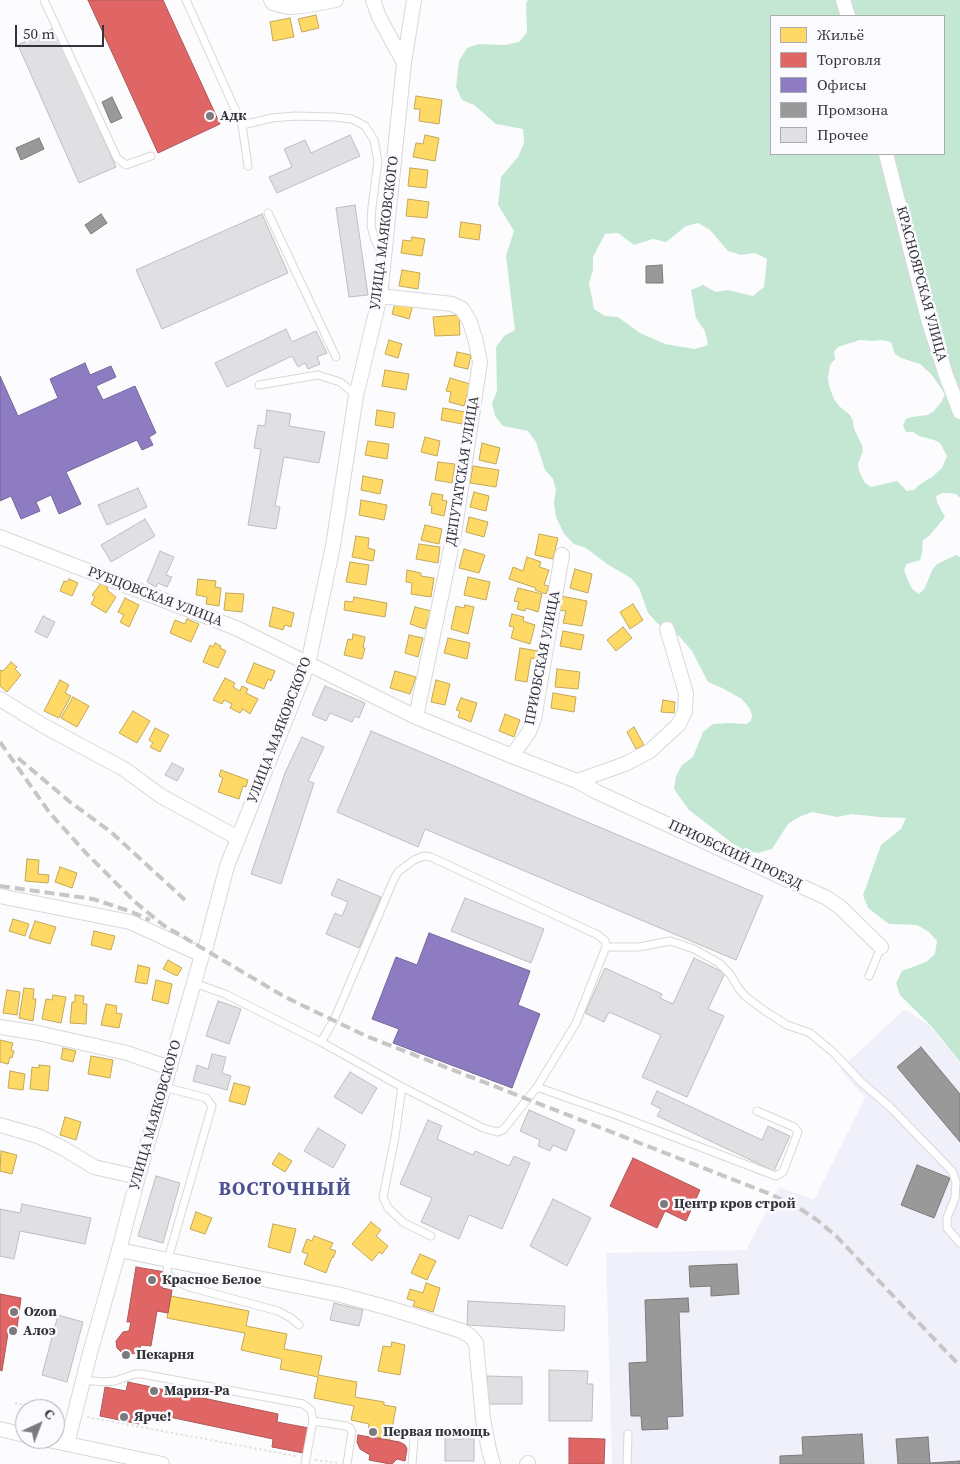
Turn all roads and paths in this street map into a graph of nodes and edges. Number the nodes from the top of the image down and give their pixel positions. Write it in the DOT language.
graph roads {
  1 [pos="44,0"];
  2 [pos="186,0"];
  3 [pos="271,0"];
  4 [pos="336,0"];
  5 [pos="373,0"];
  6 [pos="414,0"];
  7 [pos="843,0"];
  8 [pos="848,15"];
  9 [pos="404,63"];
  10 [pos="242,125"];
  11 [pos="886,155"];
  12 [pos="150,156"];
  13 [pos="248,166"];
  14 [pos="268,212"];
  15 [pos="384,257"];
  16 [pos="380,296"];
  17 [pos="336,357"];
  18 [pos="259,385"];
  19 [pos="356,396"];
  20 [pos="960,412"];
  21 [pos="0,537"];
  22 [pos="562,555"];
  23 [pos="667,629"];
  24 [pos="308,664"];
  25 [pos="0,699"];
  26 [pos="416,717"];
  27 [pos="512,756"];
  28 [pos="577,781"];
  29 [pos="238,838"];
  30 [pos="0,896"];
  31 [pos="606,947"];
  32 [pos="881,947"];
  33 [pos="202,955"];
  34 [pos="869,976"];
  35 [pos="194,983"];
  36 [pos="0,1027"];
  37 [pos="321,1042"];
  38 [pos="170,1068"];
  39 [pos="164,1087"];
  40 [pos="402,1087"];
  41 [pos="537,1087"];
  42 [pos="757,1111"];
  43 [pos="0,1124"];
  44 [pos="138,1177"];
  45 [pos="431,1236"];
  46 [pos="960,1243"];
  47 [pos="119,1250"];
  48 [pos="168,1259"];
  49 [pos="299,1325"];
  50 [pos="83,1380"];
  51 [pos="65,1412"];
  52 [pos="75,1414"];
  53 [pos="313,1421"];
  54 [pos="0,1429"];
  55 [pos="15,1433"];
  56 [pos="628,1434"];
  57 [pos="414,1439"];
  58 [pos="67,1444"];
  59 [pos="132,1461"];
  60 [pos="306,1461"];
  61 [pos="162,1464"];
  62 [pos="342,1464"];
  63 [pos="347,1464"];
  64 [pos="412,1464"];
  65 [pos="493,1464"];
  66 [pos="627,1464"];
  1 -- 12 [label="lane"];
  2 -- 10 [label="lane"];
  3 -- 4 [label="street"];
  5 -- 9 [label="street"];
  6 -- 9 [label="street, УЛИЦА МАЯКОВСКОГО"];
  7 -- 8 [label="street"];
  9 -- 15 [label="street, УЛИЦА МАЯКОВСКОГО"];
  10 -- 13 [label="lane"];
  10 -- 15 [label="lane"];
  11 -- 20 [label="street, КРАСНОЯРСКАЯ УЛИЦА"];
  14 -- 17 [label="lane"];
  15 -- 16 [label="street, УЛИЦА МАЯКОВСКОГО"];
  16 -- 19 [label="street, УЛИЦА МАЯКОВСКОГО"];
  16 -- 26 [label="street, ДЕПУТАТСКАЯ УЛИЦА"];
  18 -- 19 [label="lane"];
  19 -- 24 [label="street, УЛИЦА МАЯКОВСКОГО"];
  21 -- 24 [label="street, РУБЦОВСКАЯ УЛИЦА"];
  22 -- 27 [label="street, ПРИОБСКАЯ УЛИЦА"];
  23 -- 28 [label="street"];
  24 -- 26 [label="street, ПРИОБСКИЙ ПРОЕЗД"];
  24 -- 29 [label="street, УЛИЦА МАЯКОВСКОГО"];
  25 -- 29 [label="street"];
  26 -- 27 [label="street, ПРИОБСКИЙ ПРОЕЗД"];
  27 -- 28 [label="street, ПРИОБСКИЙ ПРОЕЗД"];
  28 -- 32 [label="street, ПРИОБСКИЙ ПРОЕЗД"];
  29 -- 33 [label="street, УЛИЦА МАЯКОВСКОГО"];
  30 -- 33 [label="street"];
  31 -- 37 [label="lane"];
  31 -- 41 [label="lane"];
  31 -- 46 [label="lane"];
  32 -- 34 [label="lane"];
  33 -- 35 [label="street, УЛИЦА МАЯКОВСКОГО"];
  35 -- 37 [label="lane"];
  35 -- 38 [label="street, УЛИЦА МАЯКОВСКОГО"];
  36 -- 38 [label="street"];
  37 -- 40 [label="lane"];
  38 -- 39 [label="street, УЛИЦА МАЯКОВСКОГО"];
  39 -- 44 [label="street, УЛИЦА МАЯКОВСКОГО"];
  39 -- 48 [label="lane"];
  40 -- 41 [label="lane"];
  40 -- 45 [label="lane"];
  41 -- 42 [label="lane"];
  43 -- 44 [label="street"];
  44 -- 47 [label="street, УЛИЦА МАЯКОВСКОГО"];
  47 -- 48 [label="street"];
  47 -- 50 [label="street, УЛИЦА МАЯКОВСКОГО"];
  48 -- 49 [label="lane"];
  48 -- 65 [label="street"];
  50 -- 52 [label="street, УЛИЦА МАЯКОВСКОГО"];
  50 -- 53 [label="lane"];
  51 -- 52 [label="path"];
  52 -- 58 [label="street, УЛИЦА МАЯКОВСКОГО"];
  52 -- 60 [label="path"];
  53 -- 60 [label="lane"];
  53 -- 63 [label="lane"];
  54 -- 55 [label="street"];
  56 -- 66 [label="lane"];
  57 -- 64 [label="lane"];
  58 -- 59 [label="street"];
  59 -- 61 [label="street"];
  60 -- 62 [label="path"];
}
